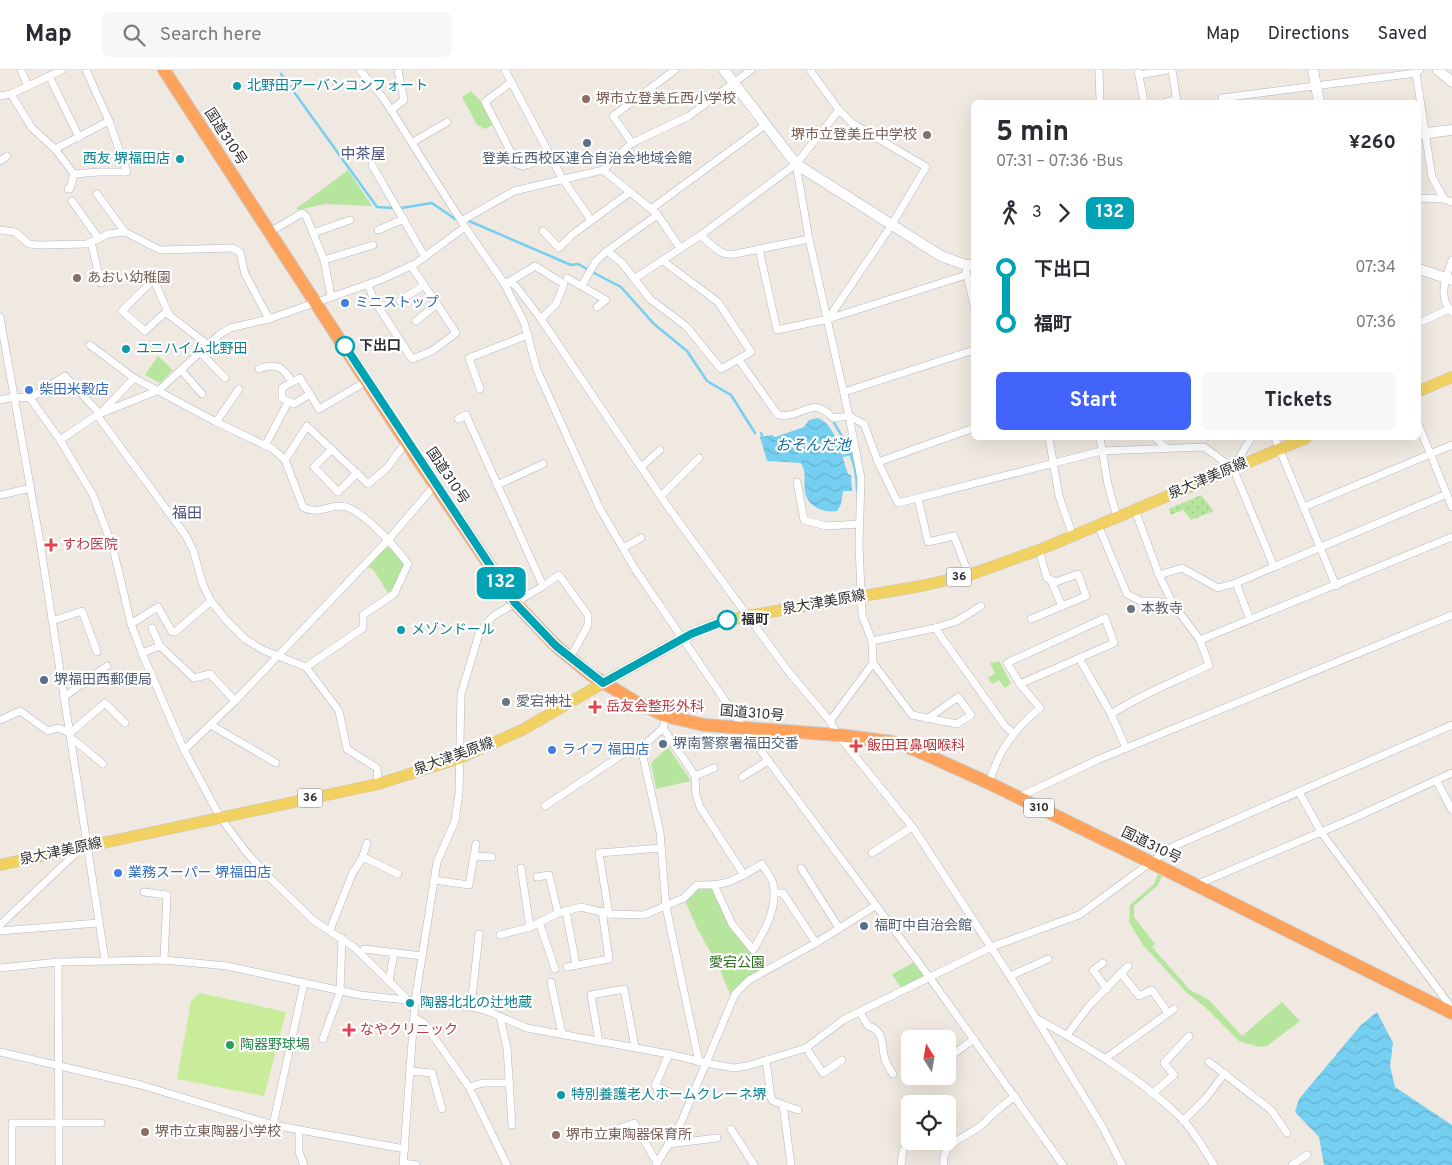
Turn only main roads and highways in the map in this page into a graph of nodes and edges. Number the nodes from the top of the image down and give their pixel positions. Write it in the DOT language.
graph roads {
  1 [pos="164,70"];
  2 [pos="1452,378"];
  3 [pos="1421,390"];
  4 [pos="1301,440"];
  5 [pos="603,683"];
  6 [pos="0,865"];
  7 [pos="1451,1013"];
  1 -- 5 [label="highway, 国道310号 / 310"];
  2 -- 3 [label="main road"];
  4 -- 5 [label="main road, 泉大津美原線 / 36"];
  5 -- 6 [label="main road, 泉大津美原線 / 36"];
  5 -- 7 [label="highway, 国道310号 / 310"];
}
